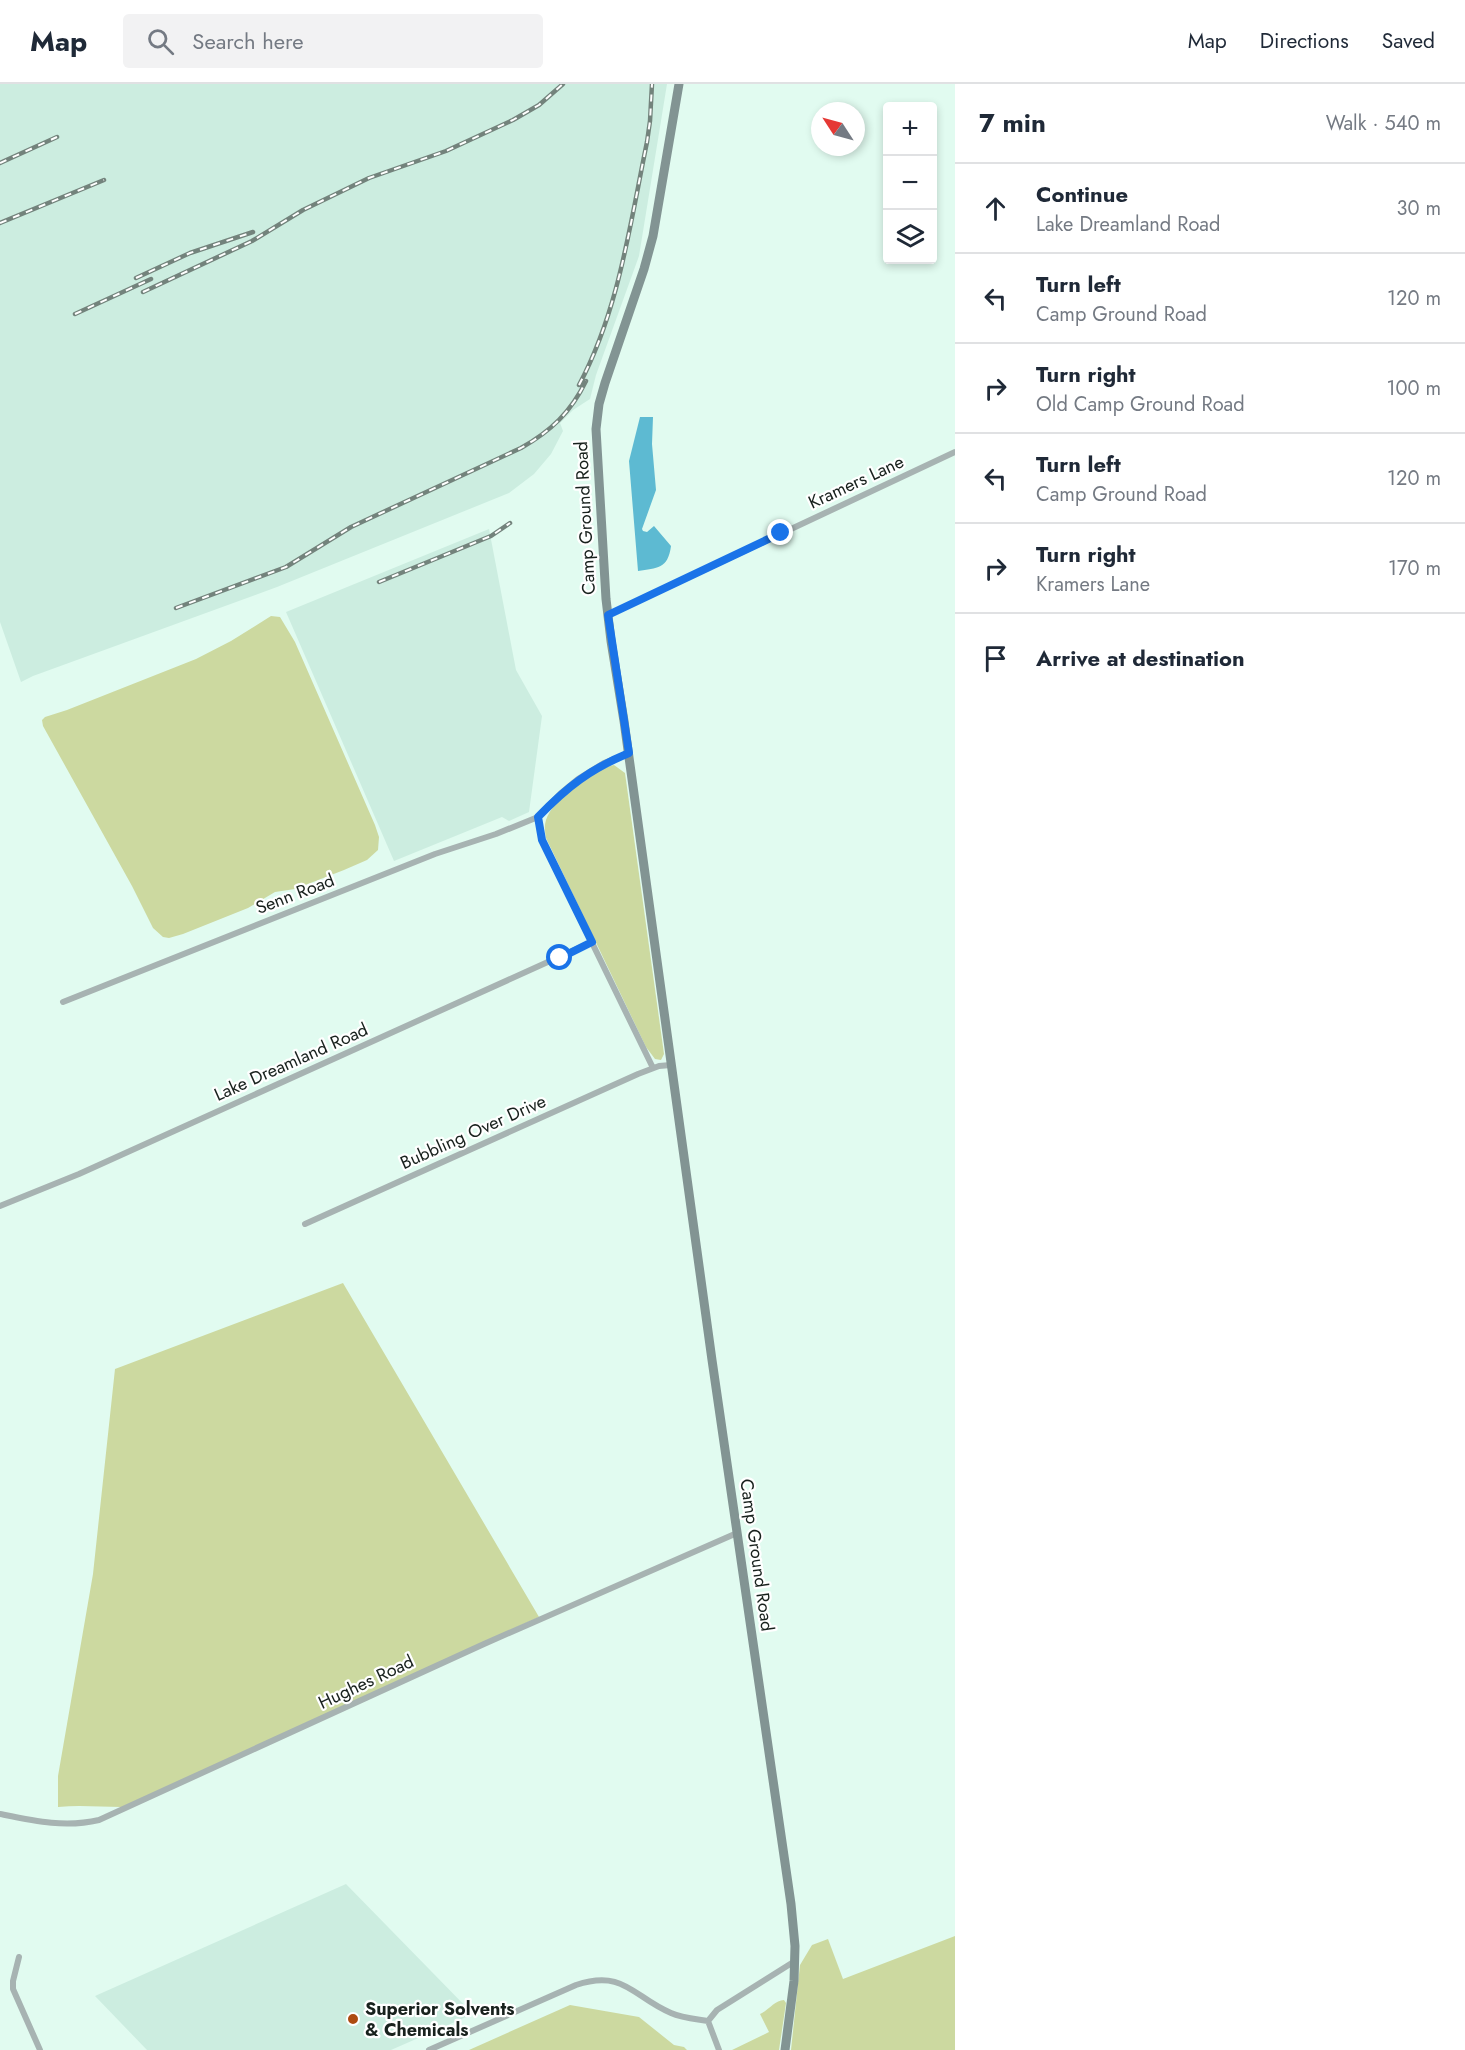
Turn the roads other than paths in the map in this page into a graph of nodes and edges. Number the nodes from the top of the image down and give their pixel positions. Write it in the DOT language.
graph roads {
  1 [pos="679,84"];
  2 [pos="955,452"];
  3 [pos="608,615"];
  4 [pos="629,753"];
  5 [pos="538,817"];
  6 [pos="592,942"];
  7 [pos="63,1002"];
  8 [pos="671,1065"];
  9 [pos="653,1068"];
  10 [pos="0,1206"];
  11 [pos="305,1224"];
  12 [pos="737,1533"];
  13 [pos="0,1814"];
  14 [pos="19,1957"];
  15 [pos="795,1961"];
  16 [pos="708,2021"];
  17 [pos="40,2050"];
  18 [pos="429,2050"];
  19 [pos="719,2050"];
  20 [pos="785,2050"];
  1 -- 3 [label="street, Camp Ground Road"];
  2 -- 3 [label="street, Kramers Lane"];
  3 -- 4 [label="street, Camp Ground Road"];
  4 -- 5 [label="street"];
  4 -- 8 [label="street, Camp Ground Road"];
  5 -- 6 [label="street"];
  5 -- 7 [label="street, Senn Road"];
  6 -- 9 [label="street"];
  6 -- 10 [label="street, Lake Dreamland Road"];
  8 -- 9 [label="street"];
  8 -- 12 [label="street, Camp Ground Road"];
  9 -- 11 [label="street, Bubbling Over Drive"];
  12 -- 13 [label="street, Hughes Road"];
  12 -- 15 [label="street, Camp Ground Road"];
  14 -- 17 [label="street"];
  15 -- 16 [label="street"];
  15 -- 20 [label="street, Camp Ground Road"];
  16 -- 18 [label="street"];
  16 -- 19 [label="street"];
}
